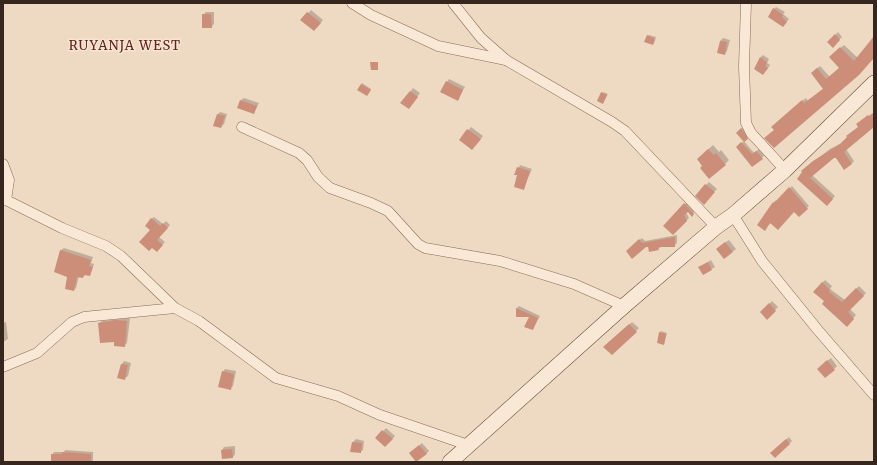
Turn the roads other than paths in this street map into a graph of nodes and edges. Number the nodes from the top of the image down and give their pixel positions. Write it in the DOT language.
graph roads {
  1 [pos="352,3"];
  2 [pos="453,3"];
  3 [pos="746,3"];
  4 [pos="506,60"];
  5 [pos="874,83"];
  6 [pos="242,127"];
  7 [pos="3,164"];
  8 [pos="785,170"];
  9 [pos="733,215"];
  10 [pos="716,227"];
  11 [pos="624,306"];
  12 [pos="175,308"];
  13 [pos="3,367"];
  14 [pos="874,395"];
  15 [pos="468,445"];
  16 [pos="450,462"];
  1 -- 4 [label="street"];
  2 -- 4 [label="street"];
  3 -- 8 [label="street"];
  4 -- 10 [label="street"];
  5 -- 8 [label="main road"];
  6 -- 11 [label="street"];
  7 -- 12 [label="street"];
  8 -- 9 [label="main road"];
  9 -- 10 [label="main road"];
  9 -- 14 [label="street"];
  10 -- 11 [label="main road"];
  11 -- 15 [label="main road"];
  12 -- 13 [label="street"];
  12 -- 15 [label="street"];
  15 -- 16 [label="main road"];
}
